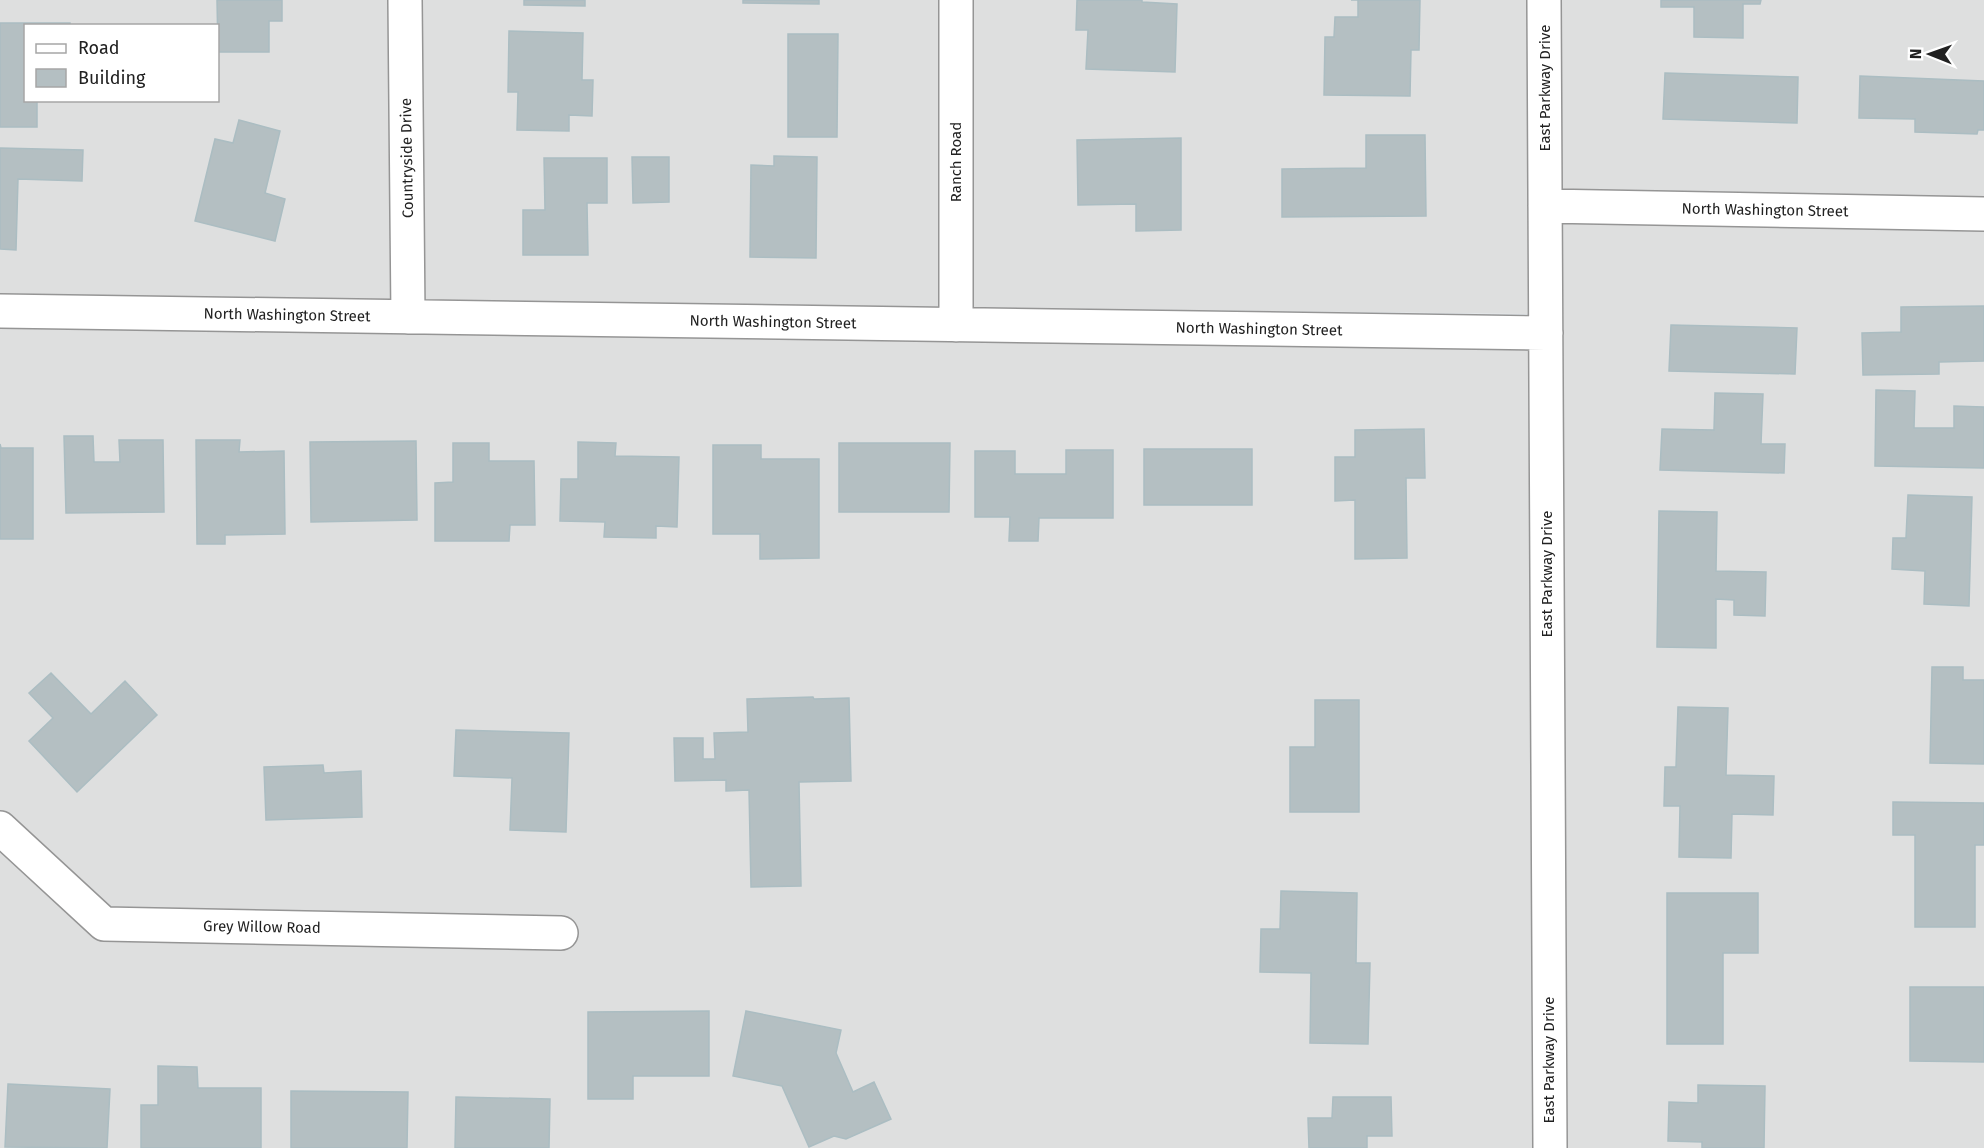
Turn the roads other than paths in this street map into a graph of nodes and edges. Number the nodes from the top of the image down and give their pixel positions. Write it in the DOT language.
graph roads {
  1 [pos="405,0"];
  2 [pos="956,0"];
  3 [pos="1545,0"];
  4 [pos="1545,206"];
  5 [pos="1984,214"];
  6 [pos="0,311"];
  7 [pos="408,317"];
  8 [pos="956,325"];
  9 [pos="1546,333"];
  10 [pos="0,828"];
  11 [pos="561,933"];
  12 [pos="1550,1148"];
  1 -- 7 [label="street, Countryside Drive"];
  2 -- 8 [label="street, Ranch Road"];
  3 -- 4 [label="street, East Parkway Drive"];
  4 -- 5 [label="street, North Washington Street"];
  4 -- 9 [label="street, East Parkway Drive"];
  6 -- 7 [label="street, North Washington Street"];
  7 -- 8 [label="street, North Washington Street"];
  8 -- 9 [label="street, North Washington Street"];
  9 -- 12 [label="street, East Parkway Drive"];
  10 -- 11 [label="street, Grey Willow Road"];
}
